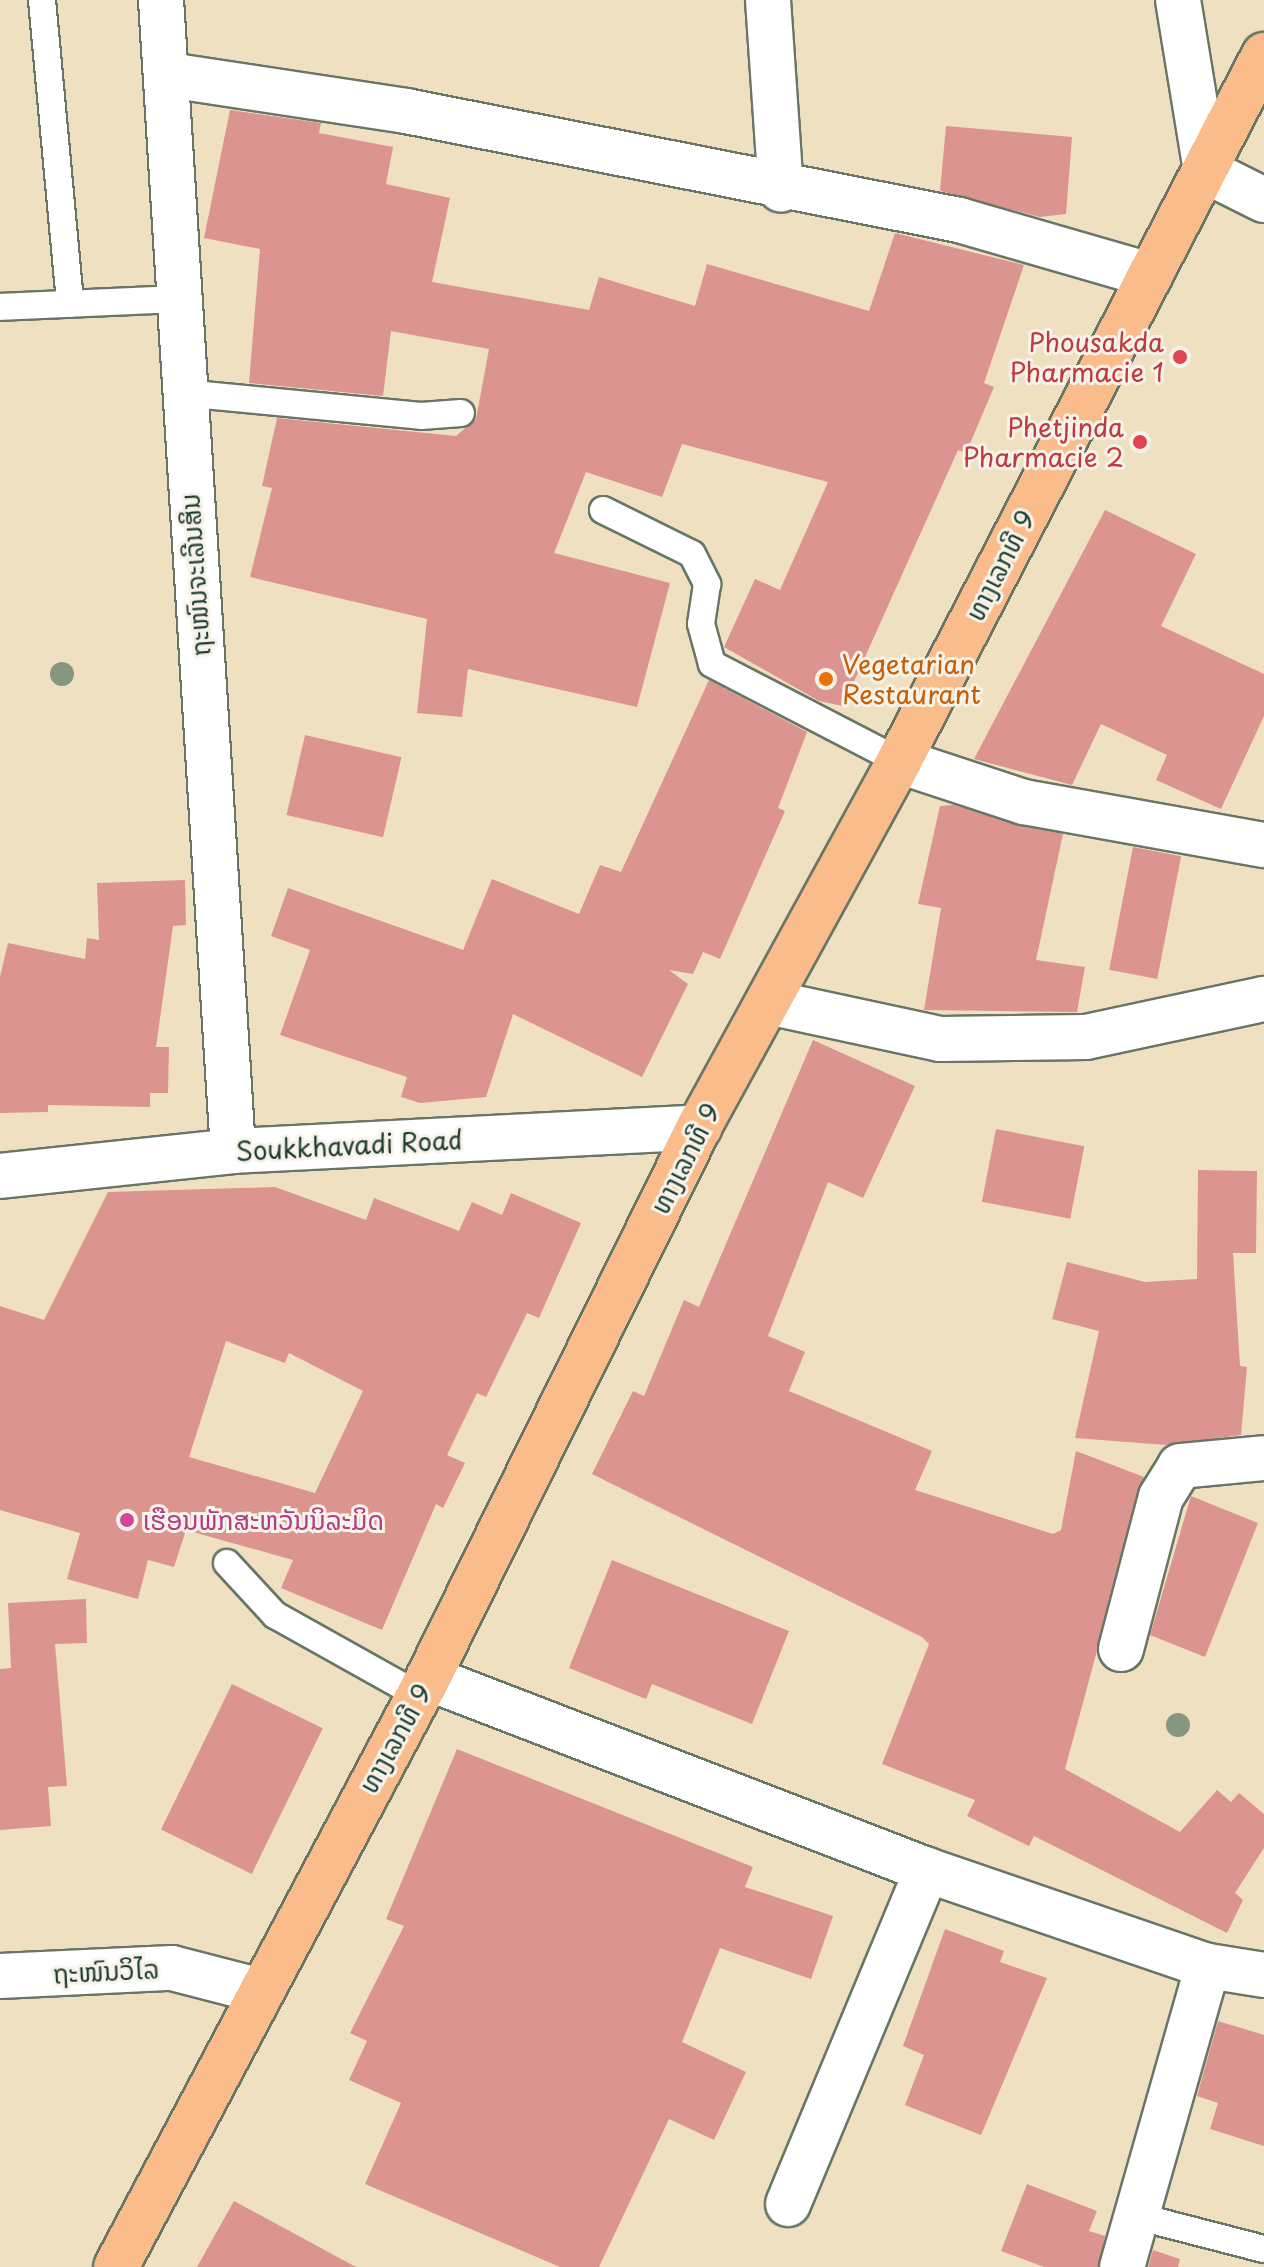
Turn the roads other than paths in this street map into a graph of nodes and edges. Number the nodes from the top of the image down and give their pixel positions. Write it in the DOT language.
graph roads {
  1 [pos="42,0"];
  2 [pos="161,0"];
  3 [pos="768,0"];
  4 [pos="1178,0"];
  5 [pos="1264,55"];
  6 [pos="169,75"];
  7 [pos="1206,171"];
  8 [pos="781,190"];
  9 [pos="1264,200"];
  10 [pos="1150,275"];
  11 [pos="176,299"];
  12 [pos="70,304"];
  13 [pos="0,307"];
  14 [pos="183,393"];
  15 [pos="461,413"];
  16 [pos="603,510"];
  17 [pos="899,761"];
  18 [pos="1264,845"];
  19 [pos="768,1002"];
  20 [pos="1252,1010"];
  21 [pos="699,1127"];
  22 [pos="233,1151"];
  23 [pos="0,1176"];
  24 [pos="1264,1458"];
  25 [pos="227,1563"];
  26 [pos="1121,1649"];
  27 [pos="423,1686"];
  28 [pos="927,1870"];
  29 [pos="1208,1966"];
  30 [pos="1264,1975"];
  31 [pos="0,1976"];
  32 [pos="257,1990"];
  33 [pos="788,2204"];
  34 [pos="1136,2216"];
  35 [pos="1264,2249"];
  36 [pos="116,2267"];
  37 [pos="1122,2267"];
  1 -- 12 [label="lane"];
  2 -- 6 [label="street, ຖະໜົນຈະເລີນສິນ"];
  3 -- 8 [label="street"];
  4 -- 7 [label="street"];
  5 -- 7 [label="main road, ທາງເລກທີ 9"];
  6 -- 8 [label="street"];
  6 -- 11 [label="street, ຖະໜົນຈະເລີນສິນ"];
  7 -- 9 [label="street"];
  7 -- 10 [label="main road, ທາງເລກທີ 9"];
  8 -- 10 [label="street"];
  10 -- 17 [label="main road, ທາງເລກທີ 9"];
  11 -- 12 [label="lane"];
  11 -- 14 [label="street, ຖະໜົນຈະເລີນສິນ"];
  12 -- 13 [label="lane"];
  14 -- 15 [label="lane"];
  14 -- 22 [label="street, ຖະໜົນຈະເລີນສິນ"];
  16 -- 17 [label="lane"];
  17 -- 18 [label="street"];
  17 -- 19 [label="main road, ທາງເລກທີ 9"];
  19 -- 20 [label="street"];
  19 -- 21 [label="main road, ທາງເລກທີ 9"];
  21 -- 22 [label="street, Soukkhavadi Road"];
  21 -- 27 [label="main road, ທາງເລກທີ 9"];
  22 -- 23 [label="street, Soukkhavadi Road"];
  24 -- 26 [label="street"];
  25 -- 27 [label="lane"];
  27 -- 28 [label="street"];
  27 -- 32 [label="main road, ທາງເລກທີ 9"];
  28 -- 29 [label="street"];
  28 -- 33 [label="street"];
  29 -- 30 [label="street"];
  29 -- 34 [label="street"];
  31 -- 32 [label="street, ຖະໜົນວິໄລ"];
  32 -- 36 [label="main road, ທາງເລກທີ 9"];
  34 -- 35 [label="lane"];
  34 -- 37 [label="street"];
}
